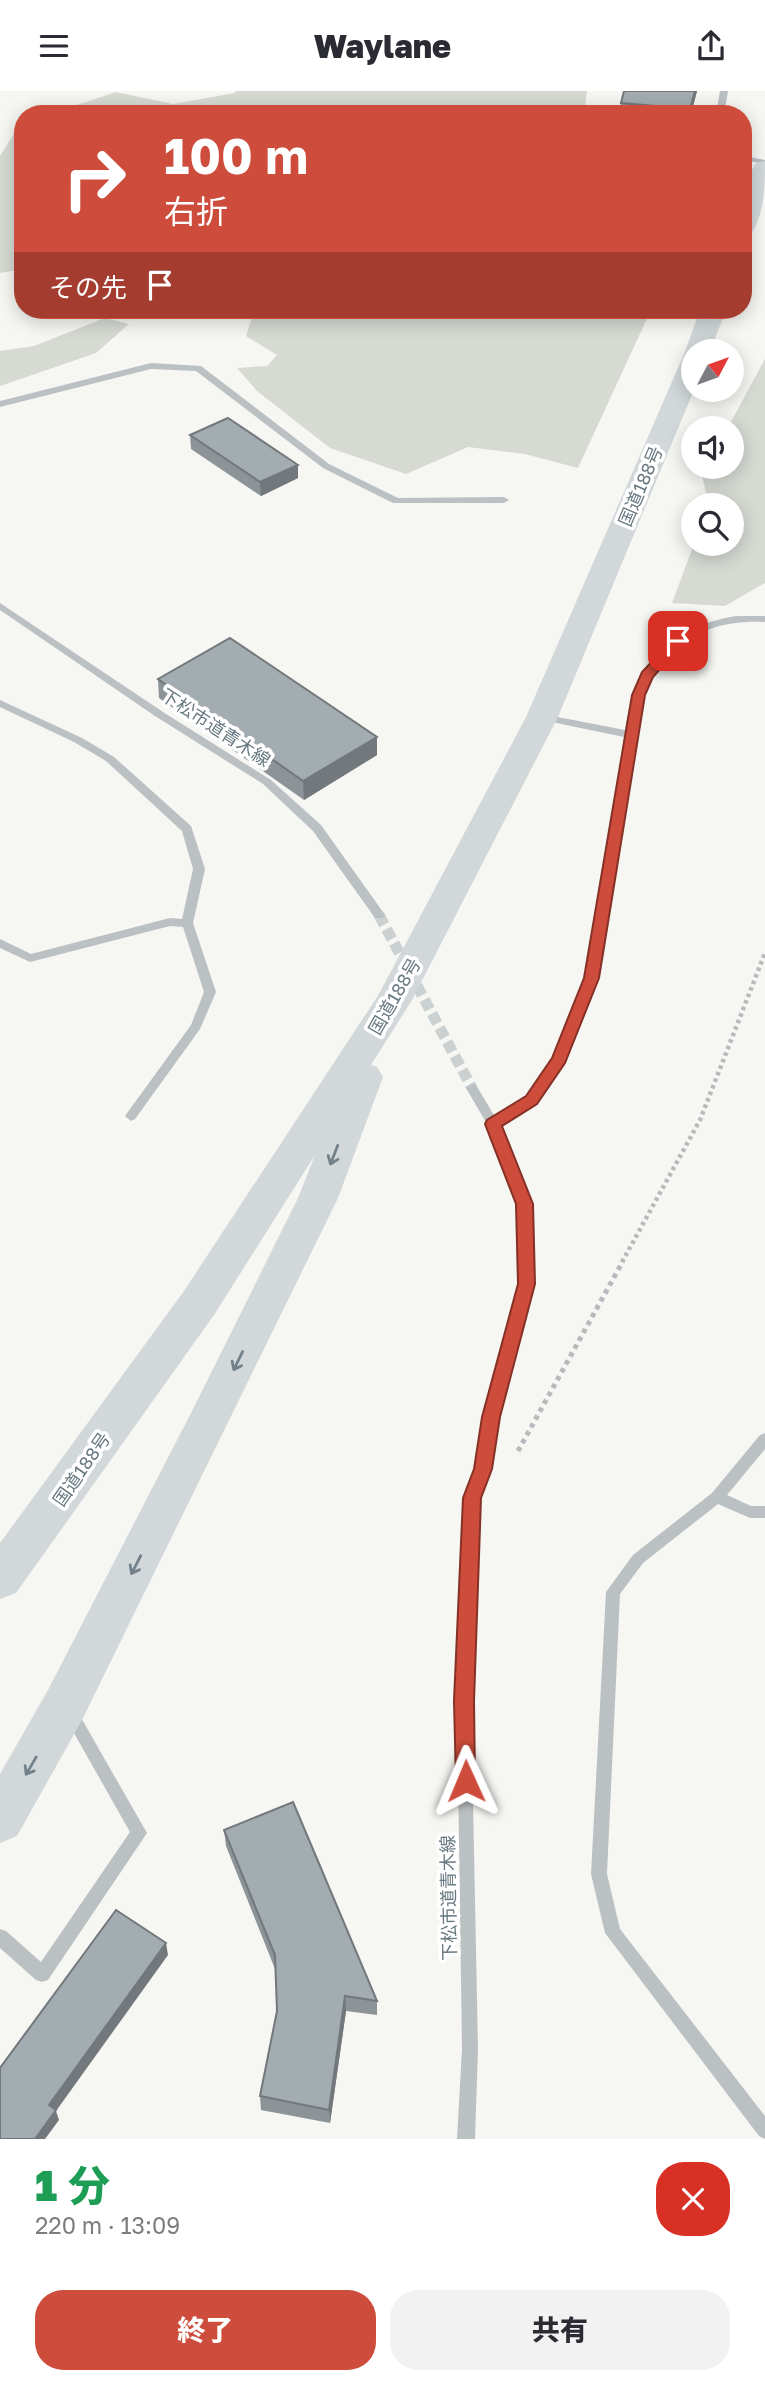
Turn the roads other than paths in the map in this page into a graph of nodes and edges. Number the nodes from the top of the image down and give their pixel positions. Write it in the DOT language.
graph roads {
  1 [pos="765,168"];
  2 [pos="752,204"];
  3 [pos="709,319"];
  4 [pos="701,339"];
  5 [pos="681,388"];
  6 [pos="0,404"];
  7 [pos="504,501"];
  8 [pos="0,606"];
  9 [pos="765,619"];
  10 [pos="0,703"];
  11 [pos="542,717"];
  12 [pos="631,736"];
  13 [pos="379,915"];
  14 [pos="187,923"];
  15 [pos="0,943"];
  16 [pos="394,1000"];
  17 [pos="472,1088"];
  18 [pos="131,1116"];
  19 [pos="493,1124"];
  20 [pos="765,1439"];
  21 [pos="717,1497"];
  22 [pos="765,1512"];
  23 [pos="38,1529"];
  24 [pos="0,1572"];
  25 [pos="0,1579"];
  26 [pos="65,1705"];
  27 [pos="0,1821"];
  28 [pos="0,1937"];
  29 [pos="765,2130"];
  30 [pos="466,2139"];
  1 -- 2 [label="highway"];
  3 -- 4 [label="highway"];
  5 -- 11 [label="highway, 国道188号"];
  6 -- 7 [label="street"];
  8 -- 13 [label="street, 下松市道青木線"];
  9 -- 12 [label="street"];
  10 -- 14 [label="street"];
  11 -- 12 [label="street"];
  11 -- 16 [label="highway, 国道188号"];
  12 -- 19 [label="street"];
  14 -- 15 [label="street"];
  14 -- 18 [label="street"];
  16 -- 23 [label="highway, 国道188号"];
  16 -- 26 [label="highway, one-way"];
  17 -- 19 [label="street, 下松市道青木線"];
  19 -- 30 [label="street, 下松市道青木線"];
  20 -- 21 [label="street"];
  21 -- 22 [label="street"];
  21 -- 29 [label="street"];
  23 -- 24 [label="highway"];
  23 -- 25 [label="highway, 国道188号"];
  26 -- 27 [label="highway, one-way"];
  26 -- 28 [label="street"];
}
